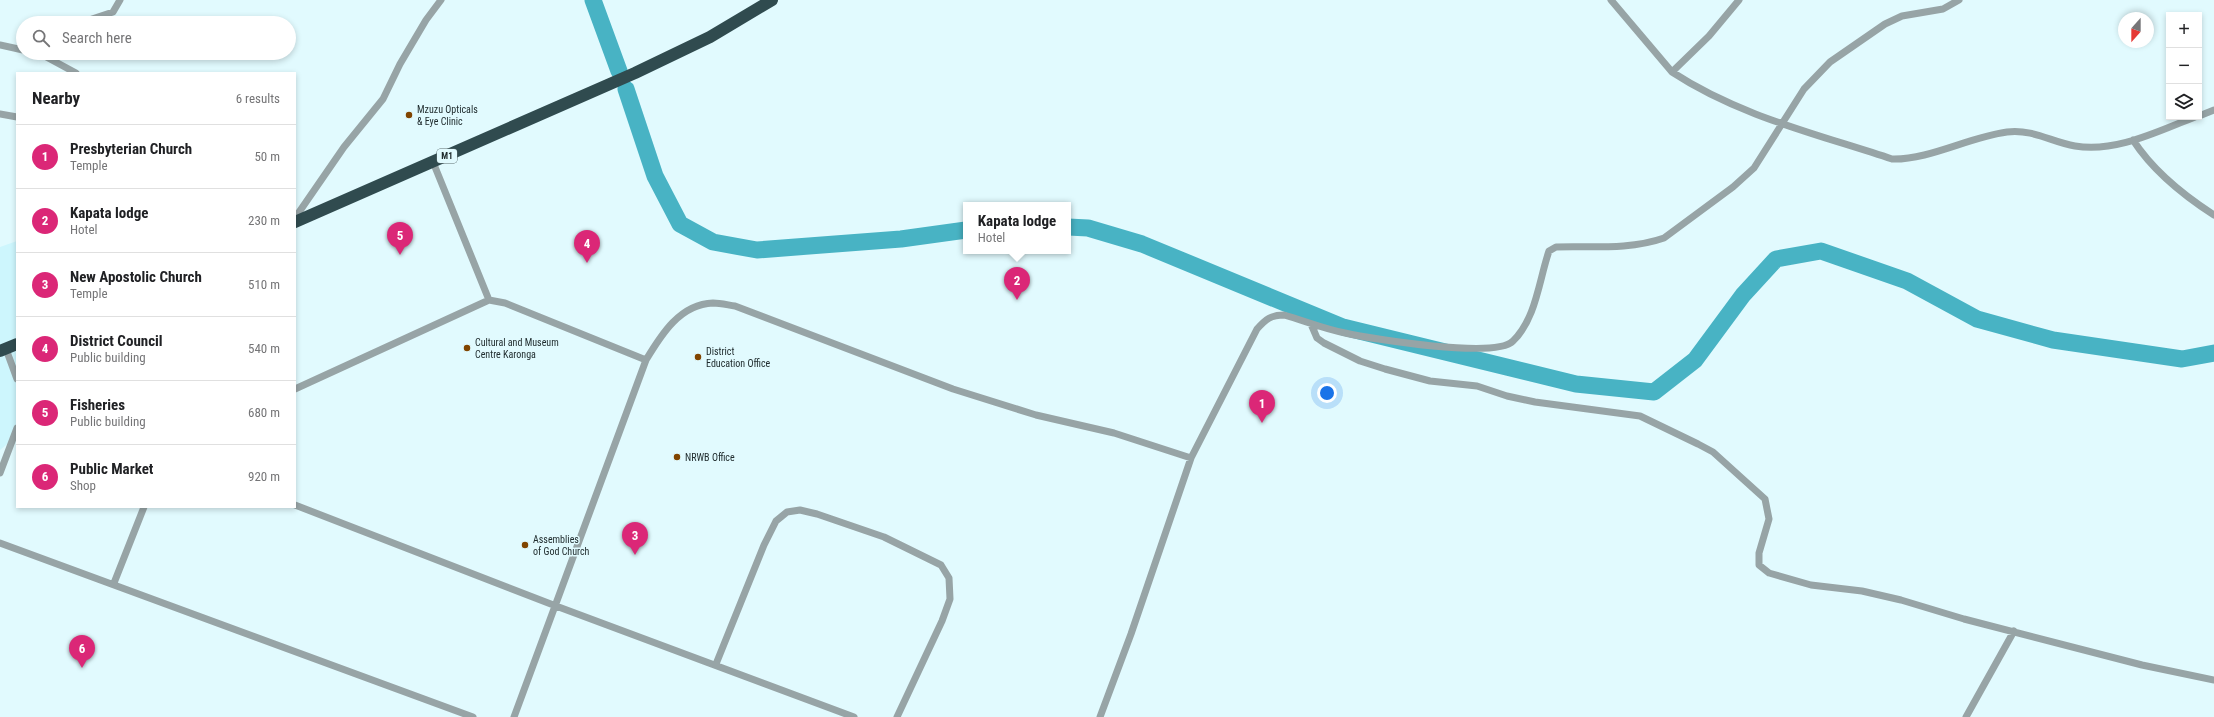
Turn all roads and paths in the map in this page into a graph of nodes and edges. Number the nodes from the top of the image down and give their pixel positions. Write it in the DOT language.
graph roads {
  1 [pos="120,0"];
  2 [pos="441,0"];
  3 [pos="772,0"];
  4 [pos="1611,0"];
  5 [pos="1739,0"];
  6 [pos="1959,0"];
  7 [pos="101,16"];
  8 [pos="0,45"];
  9 [pos="16,48"];
  10 [pos="54,60"];
  11 [pos="74,72"];
  12 [pos="1672,72"];
  13 [pos="2214,110"];
  14 [pos="0,114"];
  15 [pos="2202,115"];
  16 [pos="16,117"];
  17 [pos="2187,120"];
  18 [pos="1784,125"];
  19 [pos="2133,140"];
  20 [pos="433,162"];
  21 [pos="2214,215"];
  22 [pos="296,217"];
  23 [pos="296,222"];
  24 [pos="489,300"];
  25 [pos="1311,324"];
  26 [pos="16,344"];
  27 [pos="3,350"];
  28 [pos="646,360"];
  29 [pos="16,377"];
  30 [pos="296,388"];
  31 [pos="16,431"];
  32 [pos="1192,458"];
  33 [pos="0,473"];
  34 [pos="296,505"];
  35 [pos="144,508"];
  36 [pos="0,543"];
  37 [pos="114,583"];
  38 [pos="556,606"];
  39 [pos="2014,630"];
  40 [pos="716,664"];
  41 [pos="2214,680"];
  42 [pos="473,717"];
  43 [pos="514,717"];
  44 [pos="854,717"];
  45 [pos="898,717"];
  46 [pos="1100,717"];
  47 [pos="1966,717"];
  1 -- 7 [label="street"];
  2 -- 22 [label="street"];
  3 -- 20 [label="highway, M1"];
  4 -- 12 [label="street"];
  5 -- 12 [label="street"];
  6 -- 18 [label="street"];
  8 -- 9 [label="street"];
  10 -- 11 [label="street"];
  12 -- 18 [label="street"];
  13 -- 15 [label="street"];
  14 -- 16 [label="street"];
  17 -- 19 [label="street"];
  18 -- 19 [label="street"];
  18 -- 25 [label="street"];
  19 -- 21 [label="street"];
  20 -- 23 [label="highway, M1"];
  20 -- 24 [label="street"];
  24 -- 28 [label="street"];
  24 -- 30 [label="street"];
  25 -- 32 [label="street"];
  25 -- 39 [label="street"];
  26 -- 27 [label="highway"];
  27 -- 29 [label="street"];
  28 -- 32 [label="street"];
  28 -- 38 [label="street"];
  31 -- 33 [label="street"];
  32 -- 46 [label="street"];
  34 -- 38 [label="street"];
  35 -- 37 [label="street"];
  36 -- 37 [label="street"];
  37 -- 42 [label="street"];
  38 -- 40 [label="street"];
  38 -- 43 [label="street"];
  39 -- 41 [label="street"];
  39 -- 47 [label="street"];
  40 -- 44 [label="street"];
  40 -- 45 [label="street"];
}
